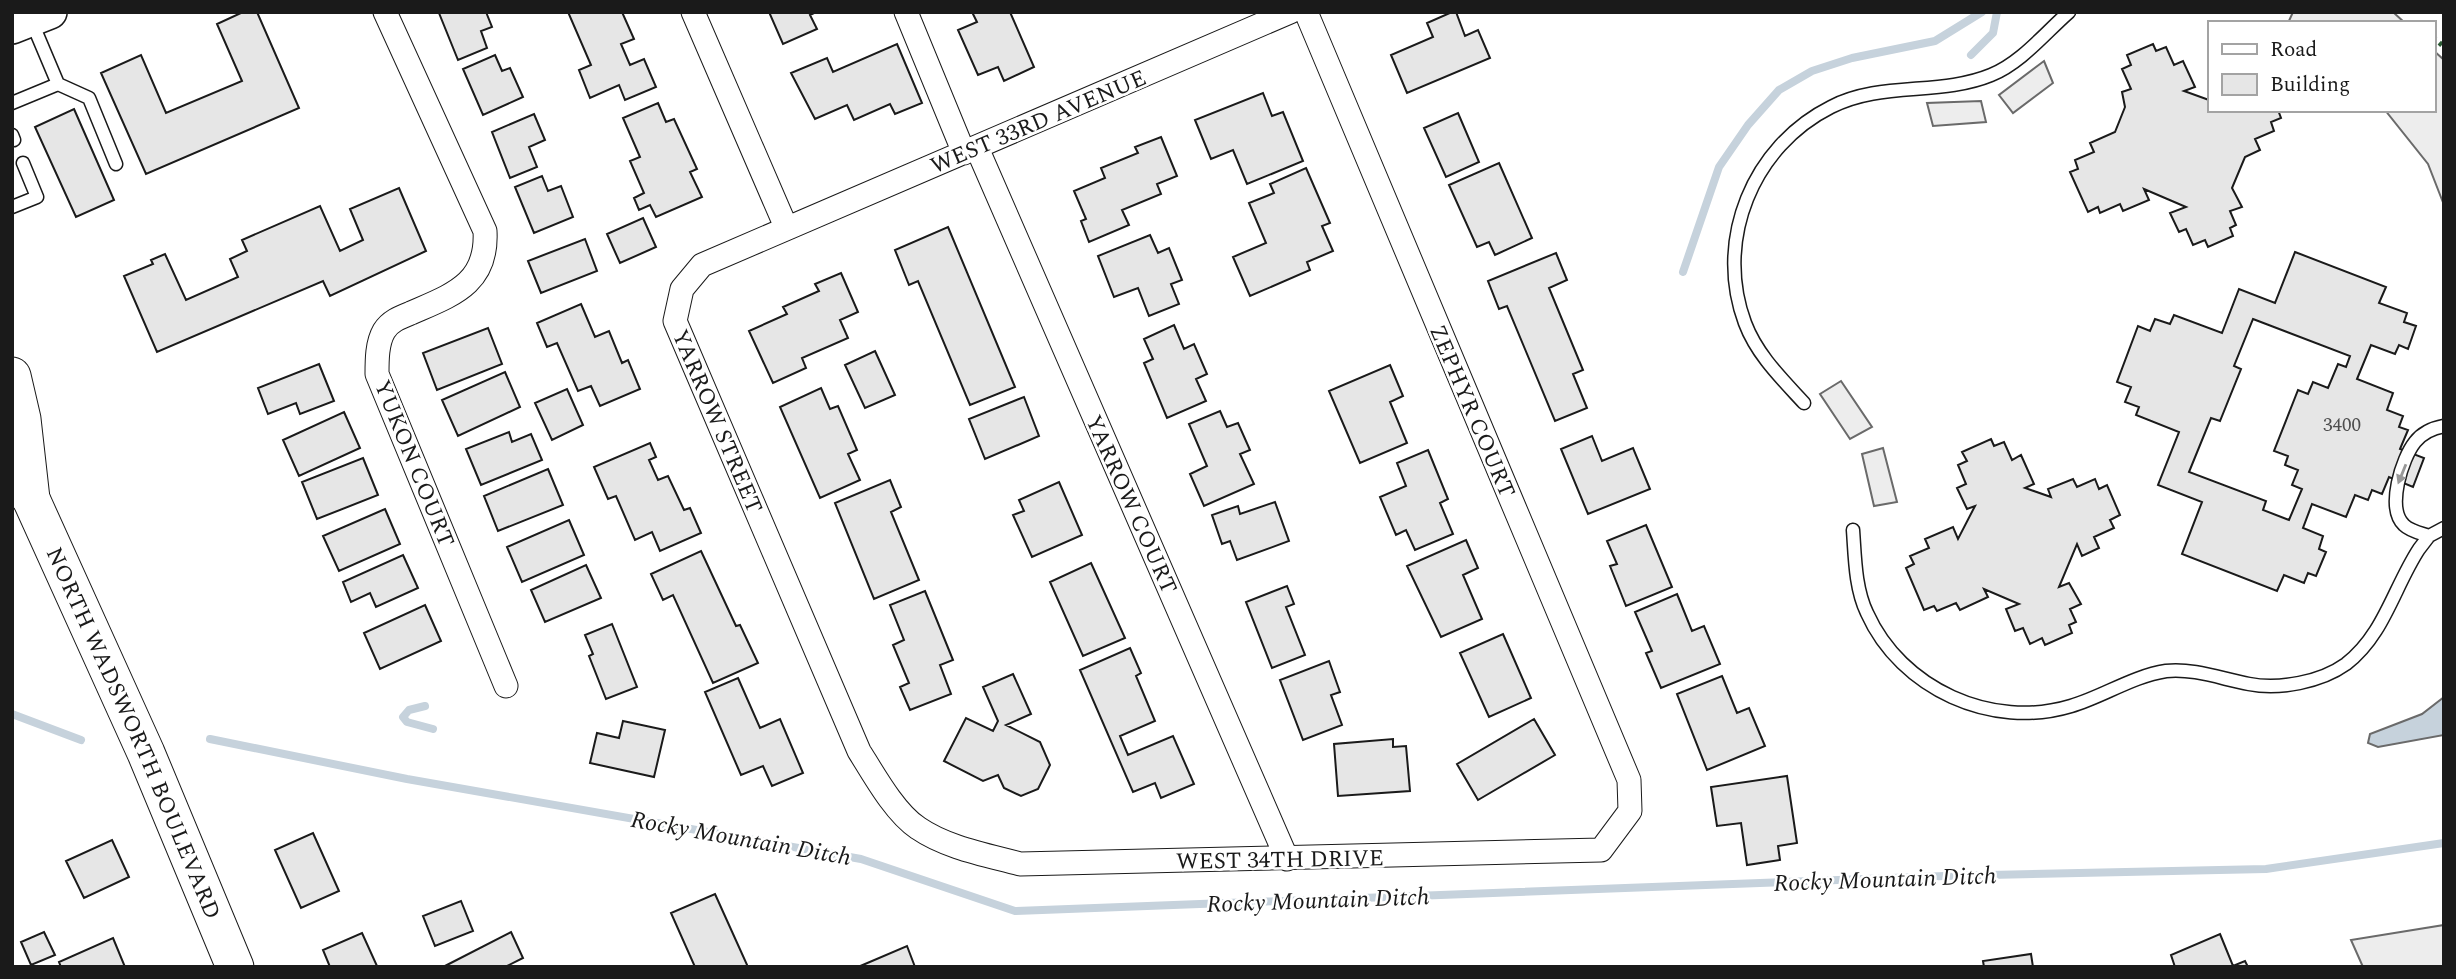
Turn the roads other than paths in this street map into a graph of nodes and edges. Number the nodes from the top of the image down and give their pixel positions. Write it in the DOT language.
graph roads {
  1 [pos="385,12"];
  2 [pos="693,12"];
  3 [pos="906,12"];
  4 [pos="1306,12"];
  5 [pos="2069,12"];
  6 [pos="1284,13"];
  7 [pos="31,20"];
  8 [pos="58,84"];
  9 [pos="12,103"];
  10 [pos="970,151"];
  11 [pos="23,163"];
  12 [pos="116,164"];
  13 [pos="13,206"];
  14 [pos="786,227"];
  15 [pos="12,376"];
  16 [pos="1804,403"];
  17 [pos="2444,426"];
  18 [pos="22,487"];
  19 [pos="2444,528"];
  20 [pos="1853,530"];
  21 [pos="2429,536"];
  22 [pos="506,686"];
  23 [pos="1630,811"];
  24 [pos="917,828"];
  25 [pos="1287,859"];
  26 [pos="235,967"];
  1 -- 22 [label="street, YUKON COURT"];
  2 -- 14 [label="street"];
  3 -- 10 [label="street, YARROW COURT"];
  4 -- 23 [label="street, ZEPHYR COURT"];
  5 -- 16 [label="lane"];
  6 -- 10 [label="street, WEST 33RD AVENUE"];
  7 -- 8 [label="lane"];
  8 -- 9 [label="lane"];
  8 -- 12 [label="lane"];
  10 -- 14 [label="street, WEST 33RD AVENUE"];
  10 -- 25 [label="street, YARROW COURT"];
  11 -- 13 [label="lane"];
  14 -- 24 [label="street, YARROW STREET"];
  15 -- 18 [label="main road, NORTH WADSWORTH BOULEVARD"];
  17 -- 21 [label="lane, one-way"];
  18 -- 26 [label="main road, NORTH WADSWORTH BOULEVARD"];
  19 -- 21 [label="lane"];
  20 -- 21 [label="lane"];
  23 -- 25 [label="street, WEST 34TH DRIVE"];
  24 -- 25 [label="street, WEST 34TH DRIVE"];
}
